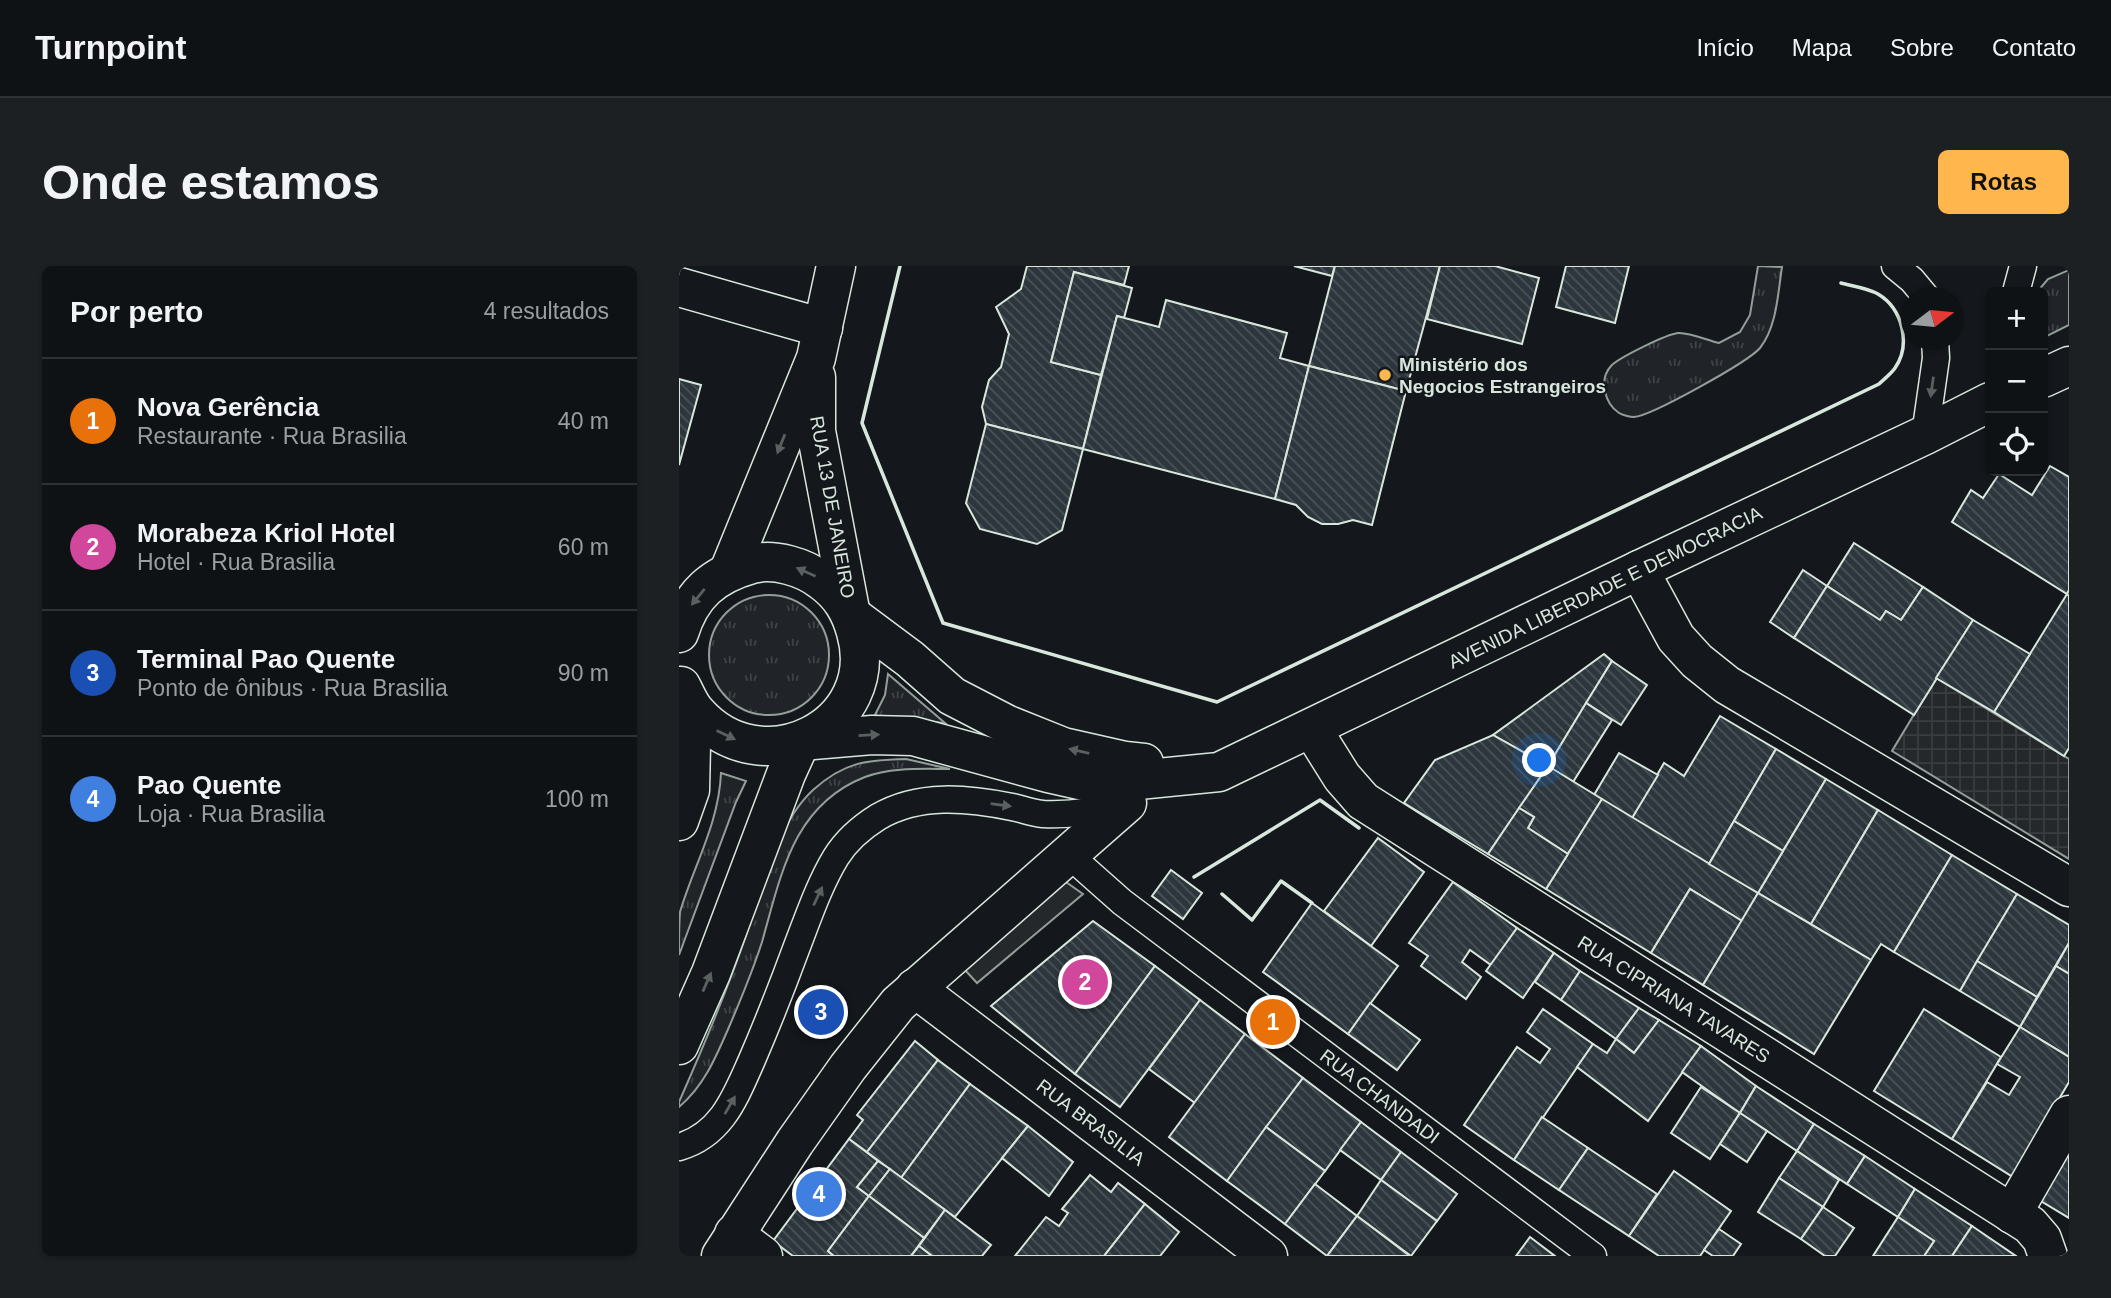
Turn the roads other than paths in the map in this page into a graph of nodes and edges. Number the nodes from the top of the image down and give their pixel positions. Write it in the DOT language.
graph roads {
  1 [pos="837,266"];
  2 [pos="1895,266"];
  3 [pos="2023,266"];
  4 [pos="679,287"];
  5 [pos="1918,287"];
  6 [pos="2017,287"];
  7 [pos="819,343"];
  8 [pos="1935,350"];
  9 [pos="2069,366"];
  10 [pos="2048,376"];
  11 [pos="1985,398"];
  12 [pos="1925,435"];
  13 [pos="1639,569"];
  14 [pos="729,570"];
  15 [pos="851,615"];
  16 [pos="679,633"];
  17 [pos="680,680"];
  18 [pos="1312,729"];
  19 [pos="801,741"];
  20 [pos="1219,772"];
  21 [pos="1127,803"];
  22 [pos="679,821"];
  23 [pos="1069,855"];
  24 [pos="2069,887"];
  25 [pos="915,988"];
  26 [pos="679,1045"];
  27 [pos="2069,1115"];
  28 [pos="679,1147"];
  29 [pos="2012,1214"];
  30 [pos="739,1249"];
  31 [pos="1268,1256"];
  32 [pos="1593,1256"];
  33 [pos="2047,1256"];
  1 -- 7 [label="street, RUA 13 DE JANEIRO"];
  2 -- 5 [label="lane"];
  3 -- 6 [label="lane"];
  4 -- 7 [label="street"];
  7 -- 14 [label="street, RUA 13 DE JANEIRO, one-way"];
  7 -- 15 [label="street, RUA 13 DE JANEIRO"];
  8 -- 12 [label="lane, one-way"];
  9 -- 10 [label="street"];
  11 -- 12 [label="street, AVENIDA LIBERDADE E DEMOCRACIA"];
  12 -- 13 [label="street, AVENIDA LIBERDADE E DEMOCRACIA"];
  13 -- 18 [label="street, AVENIDA LIBERDADE E DEMOCRACIA"];
  13 -- 24 [label="street"];
  15 -- 14 [label="street, one-way"];
  14 -- 16 [label="street, one-way"];
  15 -- 19 [label="street, RUA 13 DE JANEIRO"];
  20 -- 15 [label="street, one-way"];
  17 -- 19 [label="street, AVENIDA LIBERDADE E DEMOCRACIA, one-way"];
  17 -- 22 [label="street"];
  18 -- 20 [label="street, AVENIDA LIBERDADE E DEMOCRACIA"];
  18 -- 29 [label="street, RUA CIPRIANA TAVARES"];
  19 -- 20 [label="street, AVENIDA LIBERDADE E DEMOCRACIA, one-way"];
  26 -- 19 [label="street, one-way"];
  20 -- 21 [label="lane"];
  21 -- 23 [label="street"];
  28 -- 21 [label="lane, one-way"];
  23 -- 25 [label="street"];
  23 -- 32 [label="lane, RUA CHANDADI"];
  25 -- 30 [label="street"];
  25 -- 31 [label="street, RUA BRASILIA"];
  27 -- 29 [label="street"];
  29 -- 33 [label="street, RUA CIPRIANA TAVARES"];
}
